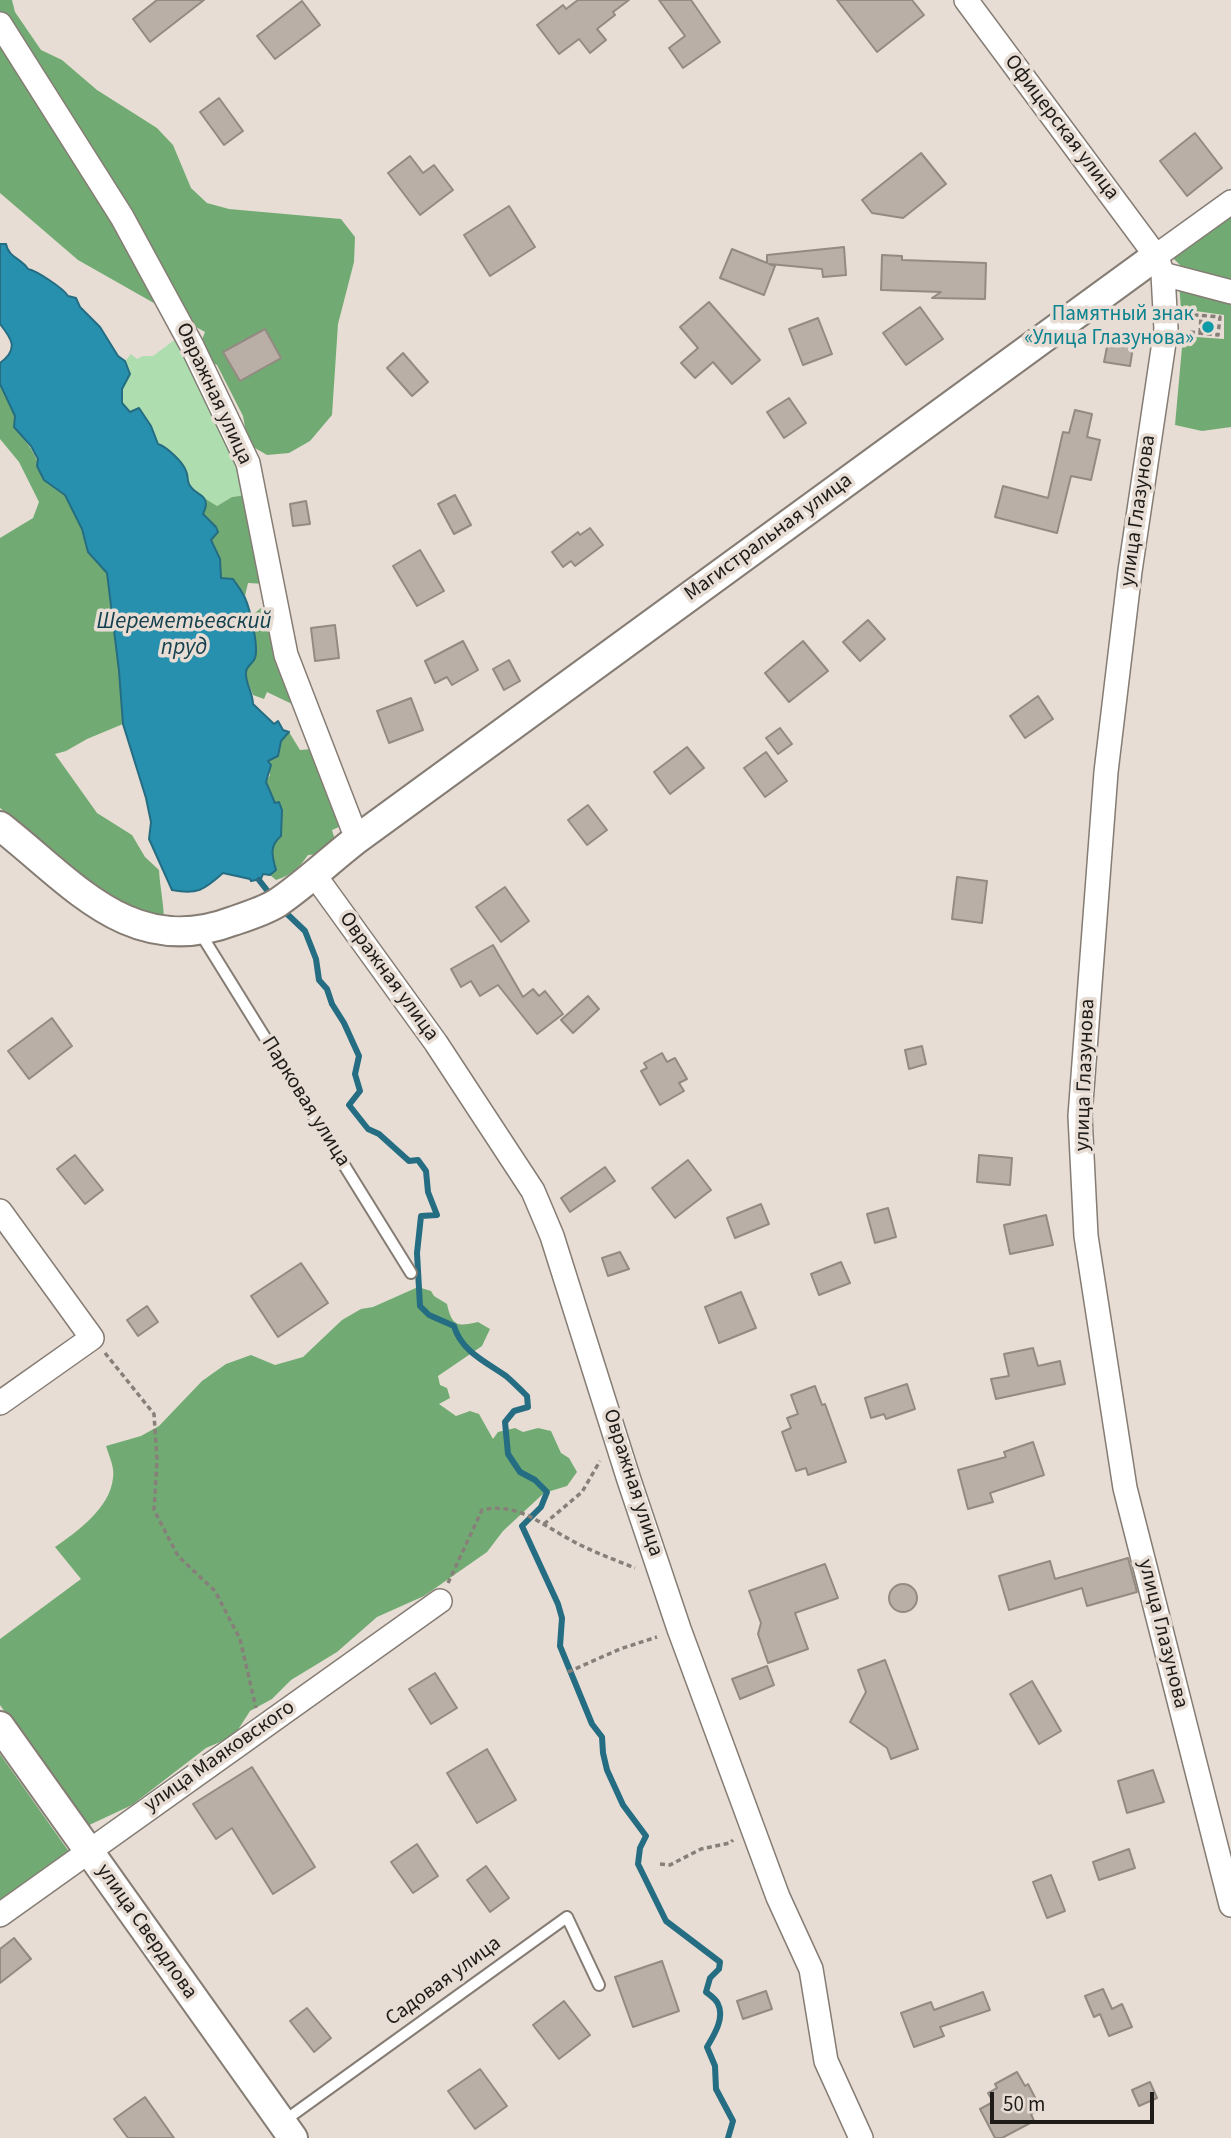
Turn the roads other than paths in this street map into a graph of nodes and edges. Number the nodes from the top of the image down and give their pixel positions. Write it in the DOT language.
graph roads {
  1 [pos="966,0"];
  2 [pos="0,24"];
  3 [pos="1231,202"];
  4 [pos="1160,265"];
  5 [pos="1231,292"];
  6 [pos="0,826"];
  7 [pos="357,839"];
  8 [pos="311,875"];
  9 [pos="200,931"];
  10 [pos="0,1211"];
  11 [pos="411,1273"];
  12 [pos="0,1403"];
  13 [pos="440,1601"];
  14 [pos="0,1726"];
  15 [pos="88,1851"];
  16 [pos="1231,1905"];
  17 [pos="0,1915"];
  18 [pos="599,1985"];
  19 [pos="287,2130"];
  20 [pos="860,2138"];
  1 -- 4 [label="street, Офицерская улица"];
  2 -- 7 [label="street, Овражная улица"];
  3 -- 4 [label="street, Магистральная улица"];
  4 -- 5 [label="street"];
  4 -- 7 [label="street, Магистральная улица"];
  4 -- 16 [label="street, улица Глазунова"];
  6 -- 9 [label="street, Магистральная улица"];
  7 -- 8 [label="street, Магистральная улица"];
  8 -- 9 [label="street, Магистральная улица"];
  8 -- 20 [label="street, Овражная улица"];
  9 -- 11 [label="lane, Парковая улица"];
  10 -- 12 [label="street"];
  13 -- 15 [label="street, улица Маяковского"];
  14 -- 15 [label="street, улица Свердлова"];
  15 -- 17 [label="street, улица Маяковского"];
  15 -- 19 [label="street, улица Свердлова"];
  18 -- 19 [label="lane, Садовая улица"];
}
